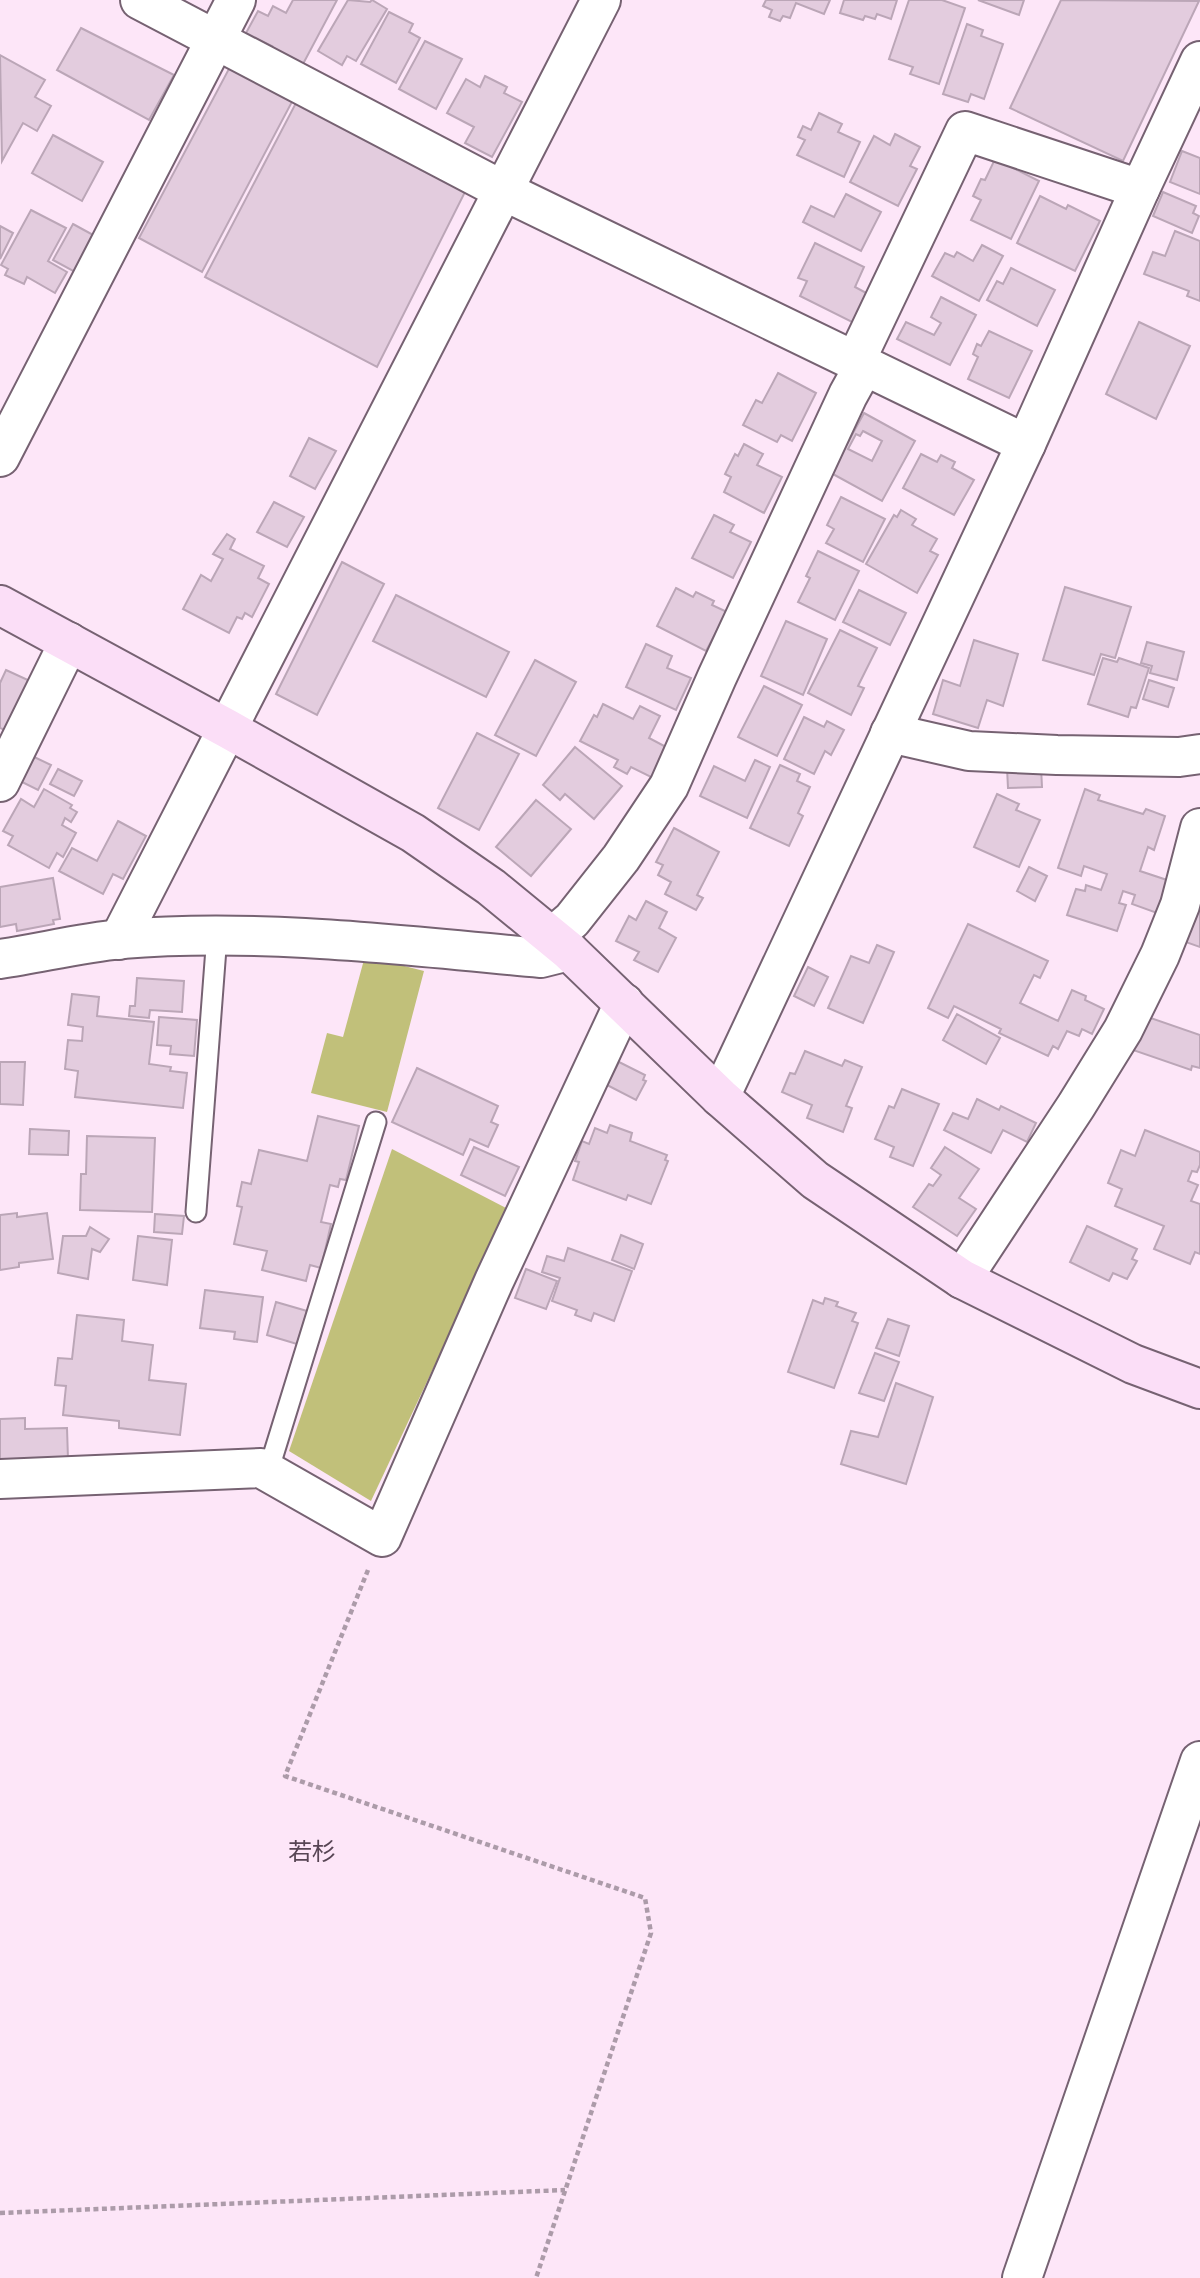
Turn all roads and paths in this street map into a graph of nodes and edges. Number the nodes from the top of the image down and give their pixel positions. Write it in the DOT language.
graph roads {
  1 [pos="140,0"];
  2 [pos="236,0"];
  3 [pos="601,0"];
  4 [pos="216,40"];
  5 [pos="1200,61"];
  6 [pos="1140,189"];
  7 [pos="504,191"];
  8 [pos="860,364"];
  9 [pos="1026,444"];
  10 [pos="0,457"];
  11 [pos="0,605"];
  12 [pos="69,642"];
  13 [pos="228,729"];
  14 [pos="890,733"];
  15 [pos="1200,754"];
  16 [pos="0,782"];
  17 [pos="1200,828"];
  18 [pos="217,935"];
  19 [pos="119,940"];
  20 [pos="560,944"];
  21 [pos="0,959"];
  22 [pos="624,1003"];
  23 [pos="720,1097"];
  24 [pos="376,1122"];
  25 [pos="196,1212"];
  26 [pos="962,1279"];
  27 [pos="1200,1389"];
  28 [pos="268,1472"];
  29 [pos="0,1479"];
  30 [pos="382,1537"];
  31 [pos="1200,1761"];
  32 [pos="565,2190"];
  33 [pos="0,2213"];
  34 [pos="536,2278"];
  35 [pos="1022,2278"];
  1 -- 4 [label="street"];
  2 -- 4 [label="street"];
  3 -- 7 [label="street"];
  4 -- 7 [label="street"];
  4 -- 10 [label="street"];
  5 -- 6 [label="street"];
  6 -- 8 [label="street"];
  6 -- 9 [label="street"];
  7 -- 8 [label="street"];
  7 -- 13 [label="street"];
  8 -- 9 [label="street"];
  8 -- 20 [label="street"];
  9 -- 14 [label="street"];
  11 -- 12 [label="street"];
  12 -- 13 [label="street"];
  12 -- 16 [label="street"];
  13 -- 19 [label="street"];
  13 -- 20 [label="street"];
  14 -- 15 [label="street"];
  14 -- 23 [label="street"];
  17 -- 26 [label="street"];
  18 -- 19 [label="street"];
  18 -- 20 [label="street"];
  18 -- 25 [label="lane"];
  19 -- 21 [label="street"];
  20 -- 22 [label="street"];
  22 -- 23 [label="street"];
  22 -- 30 [label="street"];
  23 -- 26 [label="street"];
  24 -- 28 [label="lane"];
  26 -- 27 [label="street"];
  28 -- 29 [label="street"];
  28 -- 30 [label="street"];
  30 -- 32 [label="path"];
  31 -- 35 [label="street"];
  32 -- 33 [label="path"];
  32 -- 34 [label="path"];
}
